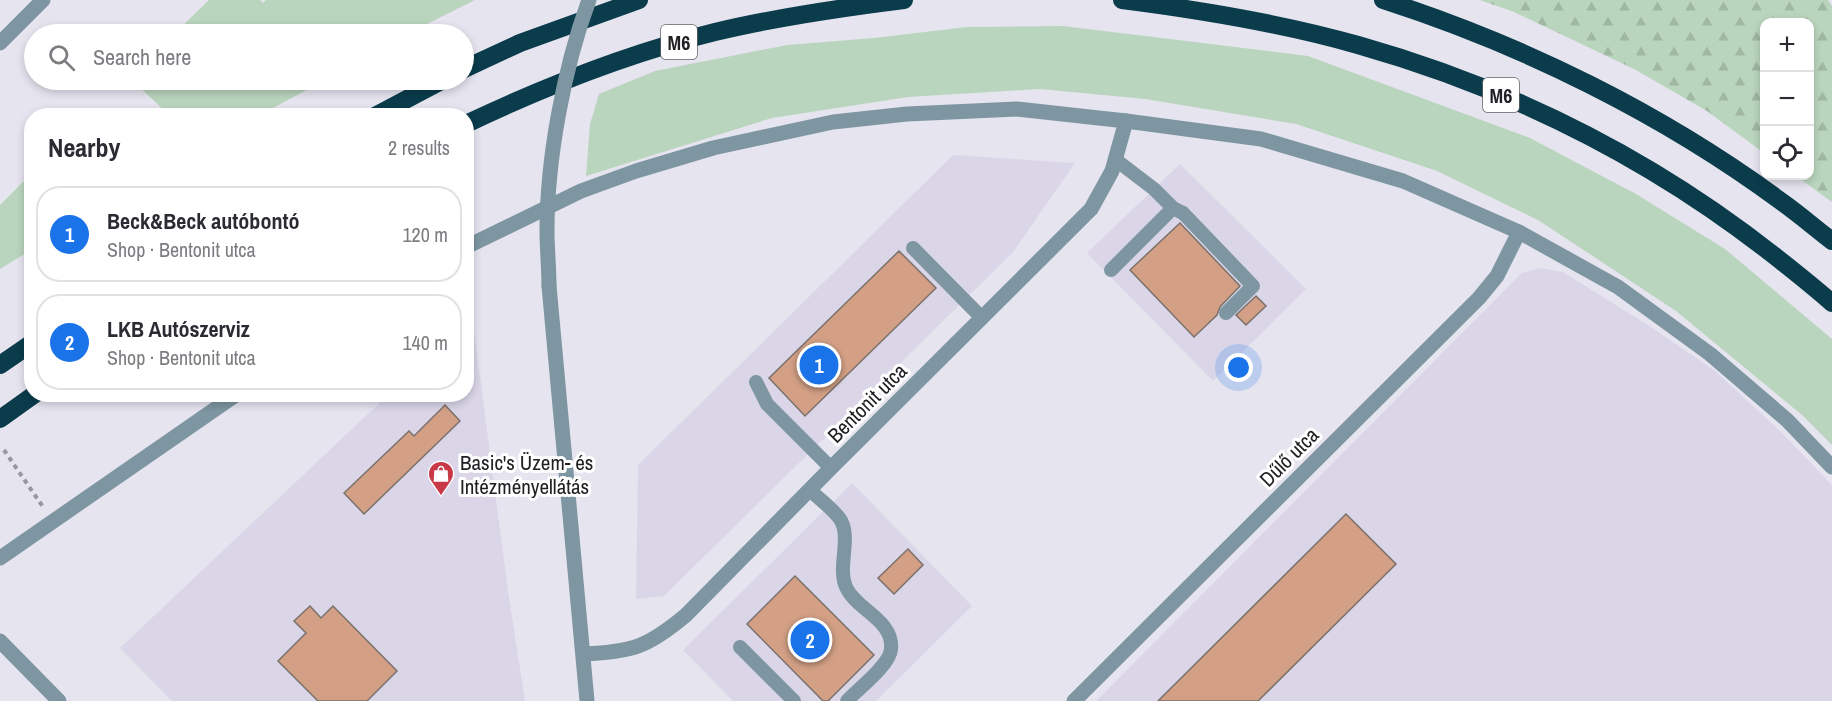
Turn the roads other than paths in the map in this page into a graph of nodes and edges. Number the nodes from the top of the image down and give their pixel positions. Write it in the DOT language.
graph roads {
  1 [pos="43,0"];
  2 [pos="589,0"];
  3 [pos="639,0"];
  4 [pos="904,0"];
  5 [pos="1122,0"];
  6 [pos="1383,0"];
  7 [pos="0,43"];
  8 [pos="474,64"];
  9 [pos="424,90"];
  10 [pos="390,108"];
  11 [pos="474,120"];
  12 [pos="1126,121"];
  13 [pos="1116,160"];
  14 [pos="1173,208"];
  15 [pos="1519,232"];
  16 [pos="1832,241"];
  17 [pos="474,243"];
  18 [pos="913,248"];
  19 [pos="1111,270"];
  20 [pos="1832,303"];
  21 [pos="1226,313"];
  22 [pos="982,318"];
  23 [pos="24,348"];
  24 [pos="0,365"];
  25 [pos="756,382"];
  26 [pos="24,402"];
  27 [pos="225,402"];
  28 [pos="0,419"];
  29 [pos="1832,467"];
  30 [pos="831,468"];
  31 [pos="810,490"];
  32 [pos="0,558"];
  33 [pos="0,641"];
  34 [pos="740,647"];
  35 [pos="584,654"];
  36 [pos="59,701"];
  37 [pos="587,701"];
  38 [pos="794,701"];
  39 [pos="847,701"];
  40 [pos="1074,701"];
  1 -- 7 [label="street"];
  2 -- 35 [label="street, bridge"];
  3 -- 8 [label="highway"];
  4 -- 11 [label="highway, M6"];
  5 -- 20 [label="highway, M6"];
  6 -- 16 [label="highway, M6"];
  9 -- 10 [label="highway"];
  12 -- 13 [label="street, Bentonit utca"];
  12 -- 15 [label="street"];
  12 -- 17 [label="street"];
  13 -- 14 [label="lane"];
  13 -- 22 [label="street, Bentonit utca"];
  14 -- 19 [label="lane"];
  14 -- 21 [label="lane"];
  15 -- 29 [label="street"];
  15 -- 40 [label="street, Dűlő utca"];
  18 -- 22 [label="lane"];
  22 -- 30 [label="street, Bentonit utca"];
  23 -- 24 [label="highway"];
  25 -- 30 [label="lane"];
  26 -- 28 [label="highway"];
  27 -- 32 [label="street"];
  30 -- 31 [label="street, Bentonit utca"];
  31 -- 35 [label="street, Bentonit utca"];
  31 -- 39 [label="lane"];
  33 -- 36 [label="street"];
  34 -- 38 [label="lane"];
  35 -- 37 [label="street"];
}
